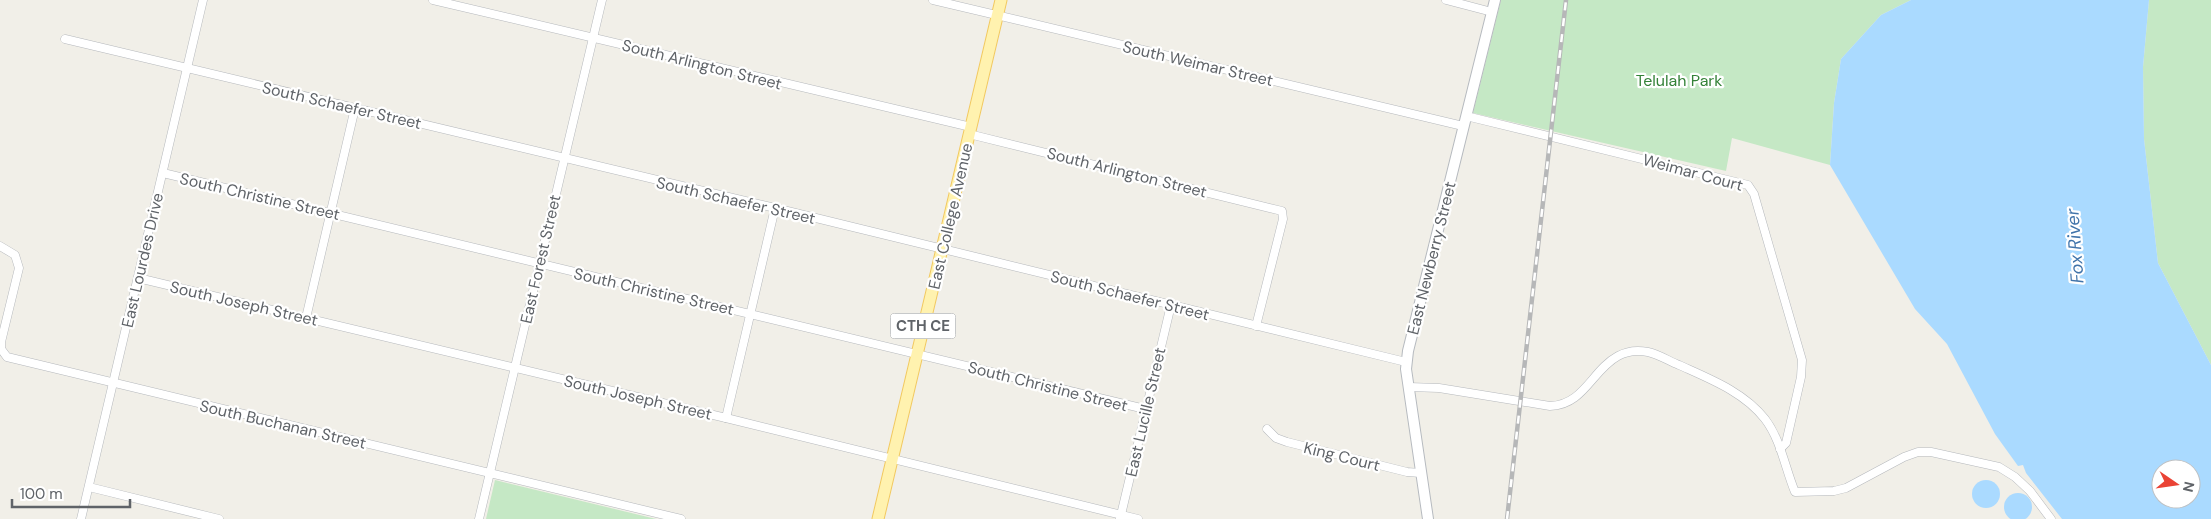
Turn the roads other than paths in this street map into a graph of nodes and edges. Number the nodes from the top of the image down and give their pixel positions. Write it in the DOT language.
graph roads {
  1 [pos="203,0"];
  2 [pos="433,0"];
  3 [pos="602,0"];
  4 [pos="933,0"];
  5 [pos="1001,0"];
  6 [pos="1446,0"];
  7 [pos="1495,0"];
  8 [pos="1492,12"];
  9 [pos="998,16"];
  10 [pos="593,38"];
  11 [pos="65,39"];
  12 [pos="187,69"];
  13 [pos="355,108"];
  14 [pos="1466,116"];
  15 [pos="1463,126"];
  16 [pos="970,130"];
  17 [pos="564,159"];
  18 [pos="163,173"];
  19 [pos="775,208"];
  20 [pos="331,213"];
  21 [pos="0,246"];
  22 [pos="942,249"];
  23 [pos="540,264"];
  24 [pos="138,278"];
  25 [pos="1171,305"];
  26 [pos="750,314"];
  27 [pos="306,318"];
  28 [pos="1256,326"];
  29 [pos="917,354"];
  30 [pos="1406,362"];
  31 [pos="515,368"];
  32 [pos="113,382"];
  33 [pos="1409,387"];
  34 [pos="1145,409"];
  35 [pos="726,418"];
  36 [pos="1268,429"];
  37 [pos="1780,449"];
  38 [pos="893,458"];
  39 [pos="490,472"];
  40 [pos="1421,473"];
  41 [pos="89,487"];
  42 [pos="1120,517"];
  43 [pos="82,519"];
  44 [pos="219,519"];
  45 [pos="479,519"];
  46 [pos="679,519"];
  47 [pos="878,519"];
  48 [pos="1138,519"];
  49 [pos="1428,519"];
  50 [pos="2051,519"];
  1 -- 12 [label="street, East Lourdes Drive"];
  2 -- 10 [label="street, South Arlington Street"];
  3 -- 10 [label="street, East Forest Street"];
  4 -- 9 [label="street, South Weimar Street"];
  5 -- 9 [label="main road, East College Avenue / CTH CE"];
  6 -- 8 [label="street"];
  7 -- 8 [label="main road, East Newberry Street"];
  8 -- 14 [label="main road, East Newberry Street"];
  9 -- 15 [label="street, South Weimar Street"];
  9 -- 16 [label="main road, East College Avenue / CTH CE"];
  10 -- 16 [label="street, South Arlington Street"];
  10 -- 17 [label="street, East Forest Street"];
  11 -- 12 [label="street, South Schaefer Street"];
  12 -- 13 [label="street, South Schaefer Street"];
  12 -- 18 [label="street, East Lourdes Drive"];
  13 -- 17 [label="street, South Schaefer Street"];
  13 -- 20 [label="street"];
  14 -- 15 [label="main road, East Newberry Street"];
  14 -- 37 [label="street, Weimar Court"];
  15 -- 30 [label="main road, East Newberry Street"];
  16 -- 22 [label="main road, East College Avenue / CTH CE"];
  16 -- 28 [label="street, South Arlington Street"];
  17 -- 19 [label="street, South Schaefer Street"];
  17 -- 23 [label="street, East Forest Street"];
  18 -- 20 [label="street, South Christine Street"];
  18 -- 24 [label="street, East Lourdes Drive"];
  19 -- 22 [label="street, South Schaefer Street"];
  19 -- 26 [label="street"];
  20 -- 23 [label="street, South Christine Street"];
  20 -- 27 [label="street"];
  21 -- 32 [label="street, South Buchanan Street"];
  22 -- 25 [label="street, South Schaefer Street"];
  22 -- 29 [label="main road, East College Avenue / CTH CE"];
  23 -- 26 [label="street, South Christine Street"];
  23 -- 31 [label="street, East Forest Street"];
  24 -- 27 [label="street, South Joseph Street"];
  24 -- 32 [label="street, East Lourdes Drive"];
  25 -- 28 [label="street, South Schaefer Street"];
  25 -- 34 [label="street, East Lucille Street"];
  26 -- 29 [label="street, South Christine Street"];
  26 -- 35 [label="street"];
  27 -- 31 [label="street, South Joseph Street"];
  28 -- 30 [label="street, South Schaefer Street"];
  29 -- 34 [label="street, South Christine Street"];
  29 -- 38 [label="main road, East College Avenue / CTH CE"];
  30 -- 33 [label="main road, East Newberry Street"];
  31 -- 35 [label="street, South Joseph Street"];
  31 -- 39 [label="street, East Forest Street"];
  32 -- 39 [label="street, South Buchanan Street"];
  32 -- 41 [label="street, East Lourdes Drive"];
  33 -- 37 [label="street"];
  33 -- 40 [label="main road, East Newberry Street"];
  34 -- 42 [label="street, East Lucille Street"];
  35 -- 38 [label="street, South Joseph Street"];
  36 -- 40 [label="street, King Court"];
  37 -- 50 [label="street"];
  38 -- 42 [label="street, South Joseph Street"];
  38 -- 47 [label="main road, East College Avenue / CTH CE"];
  39 -- 45 [label="street, East Forest Street"];
  39 -- 46 [label="street, South Buchanan Street"];
  40 -- 49 [label="main road, East Newberry Street"];
  41 -- 43 [label="street, East Lourdes Drive"];
  41 -- 44 [label="street"];
  42 -- 48 [label="street, South Joseph Street"];
}
